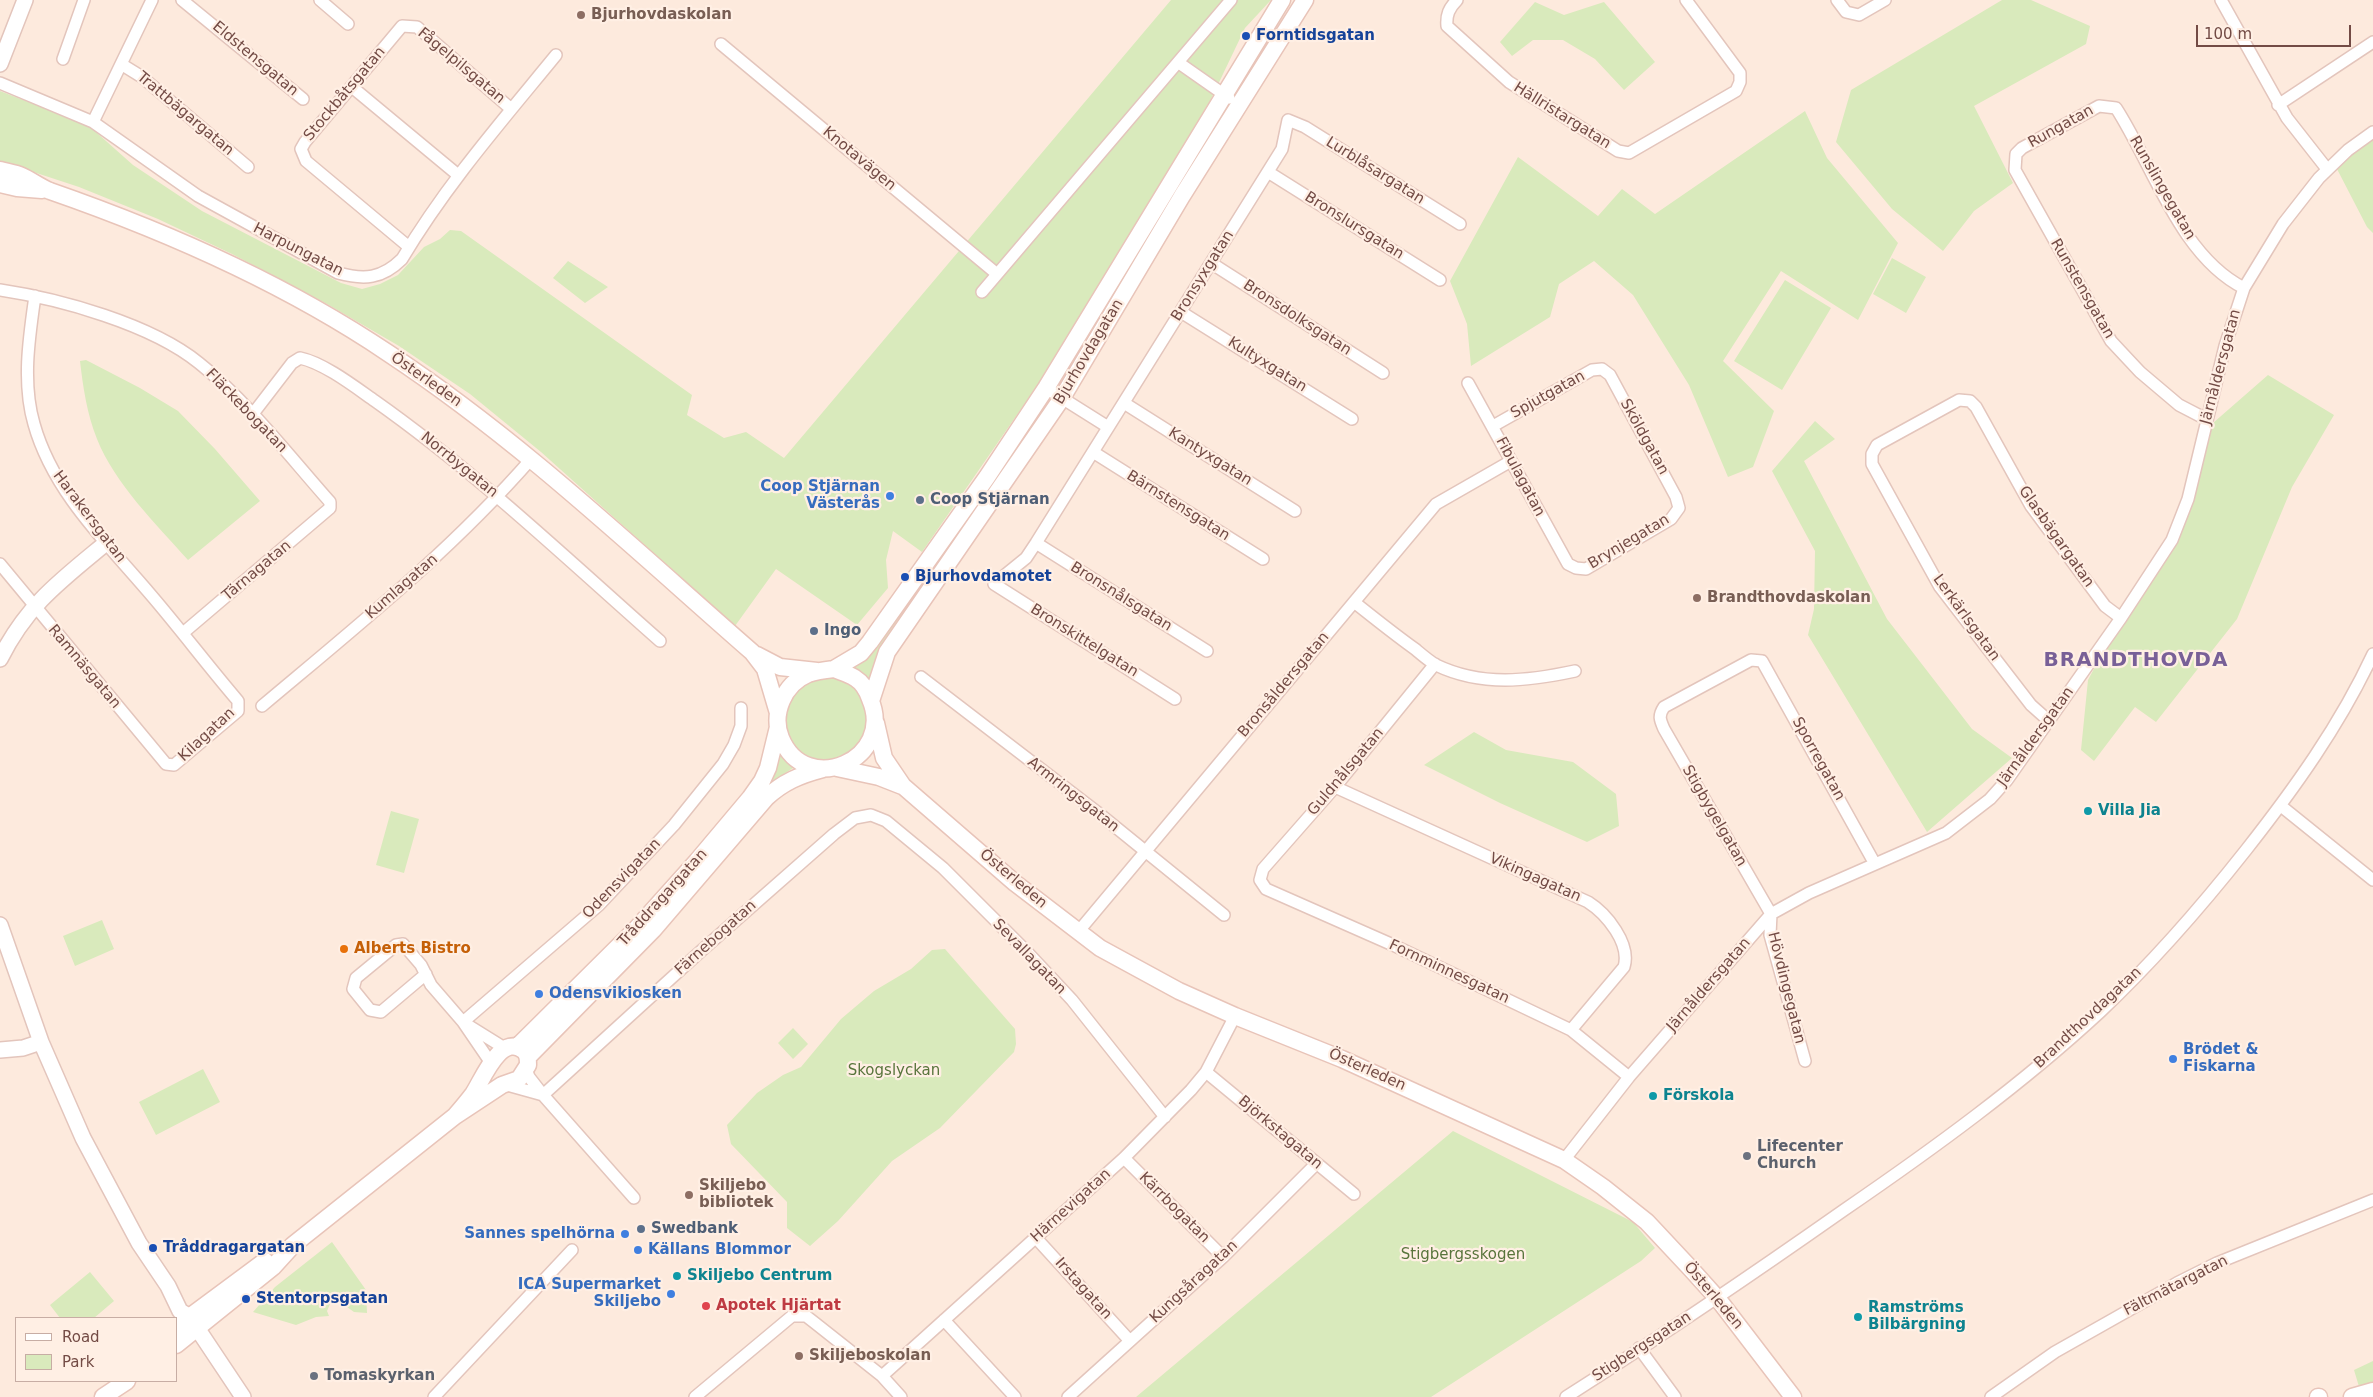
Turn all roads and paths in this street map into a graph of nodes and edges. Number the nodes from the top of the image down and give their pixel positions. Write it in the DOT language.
graph roads {
  1 [pos="25,0"];
  2 [pos="84,0"];
  3 [pos="152,0"];
  4 [pos="182,0"];
  5 [pos="320,0"];
  6 [pos="1231,0"];
  7 [pos="1282,0"];
  8 [pos="1305,0"];
  9 [pos="1457,0"];
  10 [pos="1686,0"];
  11 [pos="1837,0"];
  12 [pos="1885,0"];
  13 [pos="2221,0"];
  14 [pos="348,24"];
  15 [pos="410,25"];
  16 [pos="2373,42"];
  17 [pos="721,44"];
  18 [pos="556,55"];
  19 [pos="63,59"];
  20 [pos="1179,63"];
  21 [pos="0,64"];
  22 [pos="121,64"];
  23 [pos="0,83"];
  24 [pos="352,87"];
  25 [pos="1224,94"];
  26 [pos="303,99"];
  27 [pos="2278,105"];
  28 [pos="1239,106"];
  29 [pos="2108,106"];
  30 [pos="510,108"];
  31 [pos="1288,120"];
  32 [pos="93,122"];
  33 [pos="2373,132"];
  34 [pos="2017,153"];
  35 [pos="248,167"];
  36 [pos="2327,169"];
  37 [pos="0,170"];
  38 [pos="1268,172"];
  39 [pos="458,175"];
  40 [pos="0,184"];
  41 [pos="47,190"];
  42 [pos="1460,224"];
  43 [pos="409,247"];
  44 [pos="1211,263"];
  45 [pos="997,274"];
  46 [pos="1440,280"];
  47 [pos="2244,288"];
  48 [pos="0,290"];
  49 [pos="982,292"];
  50 [pos="35,296"];
  51 [pos="1181,312"];
  52 [pos="1604,371"];
  53 [pos="1383,373"];
  54 [pos="1468,383"];
  55 [pos="1046,388"];
  56 [pos="1062,398"];
  57 [pos="1966,401"];
  58 [pos="1124,403"];
  59 [pos="252,415"];
  60 [pos="1352,419"];
  61 [pos="2206,419"];
  62 [pos="1493,426"];
  63 [pos="1108,428"];
  64 [pos="1093,452"];
  65 [pos="532,458"];
  66 [pos="1511,461"];
  67 [pos="987,477"];
  68 [pos="1002,488"];
  69 [pos="498,497"];
  70 [pos="1679,507"];
  71 [pos="330,508"];
  72 [pos="1295,511"];
  73 [pos="106,543"];
  74 [pos="1036,543"];
  75 [pos="1263,559"];
  76 [pos="0,564"];
  77 [pos="1575,568"];
  78 [pos="994,584"];
  79 [pos="1354,602"];
  80 [pos="34,605"];
  81 [pos="2121,618"];
  82 [pos="183,633"];
  83 [pos="660,641"];
  84 [pos="1207,651"];
  85 [pos="752,652"];
  86 [pos="2373,654"];
  87 [pos="0,659"];
  88 [pos="1435,664"];
  89 [pos="827,670"];
  90 [pos="1576,671"];
  91 [pos="921,677"];
  92 [pos="1175,698"];
  93 [pos="871,701"];
  94 [pos="238,702"];
  95 [pos="262,706"];
  96 [pos="741,708"];
  97 [pos="1659,717"];
  98 [pos="778,720"];
  99 [pos="2049,721"];
  100 [pos="876,723"];
  101 [pos="172,765"];
  102 [pos="830,769"];
  103 [pos="903,786"];
  104 [pos="1335,787"];
  105 [pos="2281,806"];
  106 [pos="874,816"];
  107 [pos="1143,851"];
  108 [pos="1875,864"];
  109 [pos="2373,880"];
  110 [pos="1261,881"];
  111 [pos="1771,914"];
  112 [pos="1224,915"];
  113 [pos="0,925"];
  114 [pos="1078,932"];
  115 [pos="426,974"];
  116 [pos="1235,1016"];
  117 [pos="463,1022"];
  118 [pos="1571,1030"];
  119 [pos="41,1042"];
  120 [pos="0,1050"];
  121 [pos="519,1055"];
  122 [pos="1805,1061"];
  123 [pos="490,1065"];
  124 [pos="1206,1072"];
  125 [pos="1628,1077"];
  126 [pos="505,1085"];
  127 [pos="543,1095"];
  128 [pos="455,1116"];
  129 [pos="1164,1117"];
  130 [pos="1124,1158"];
  131 [pos="1564,1160"];
  132 [pos="1316,1164"];
  133 [pos="1354,1194"];
  134 [pos="634,1198"];
  135 [pos="2373,1200"];
  136 [pos="1036,1238"];
  137 [pos="572,1250"];
  138 [pos="1224,1257"];
  139 [pos="1718,1298"];
  140 [pos="944,1320"];
  141 [pos="194,1323"];
  142 [pos="178,1327"];
  143 [pos="1130,1341"];
  144 [pos="178,1343"];
  145 [pos="1639,1348"];
  146 [pos="882,1376"];
  147 [pos="118,1382"];
  148 [pos="126,1382"];
  149 [pos="2373,1391"];
  150 [pos="103,1397"];
  151 [pos="243,1397"];
  152 [pos="434,1397"];
  153 [pos="695,1397"];
  154 [pos="901,1397"];
  155 [pos="1015,1397"];
  156 [pos="1068,1397"];
  157 [pos="1566,1397"];
  158 [pos="1676,1397"];
  159 [pos="1793,1397"];
  160 [pos="1991,1397"];
  161 [pos="2352,1397"];
  1 -- 21 [label="street"];
  2 -- 19 [label="street"];
  3 -- 22 [label="street"];
  4 -- 26 [label="street, Eldstensgatan"];
  5 -- 14 [label="street"];
  6 -- 20 [label="street"];
  7 -- 25 [label="main road, Bjurhovdagatan"];
  8 -- 28 [label="main road, Bjurhovdagatan"];
  9 -- 10 [label="street, Hällristargatan"];
  11 -- 12 [label="street"];
  13 -- 27 [label="street"];
  15 -- 24 [label="street, Stockbåtsgatan"];
  15 -- 30 [label="street, Fågelpilsgatan"];
  16 -- 27 [label="street"];
  17 -- 45 [label="street, Knotavägen"];
  18 -- 30 [label="street, Harpungatan"];
  20 -- 25 [label="street"];
  20 -- 45 [label="street"];
  22 -- 32 [label="street"];
  22 -- 35 [label="street, Trattbägargatan"];
  23 -- 32 [label="street, Harpungatan"];
  24 -- 39 [label="street"];
  24 -- 43 [label="street, Stockbåtsgatan"];
  25 -- 28 [label="street"];
  25 -- 55 [label="main road, Bjurhovdagatan"];
  27 -- 36 [label="street"];
  28 -- 56 [label="main road, Bjurhovdagatan"];
  29 -- 34 [label="street, Rungatan"];
  29 -- 47 [label="street, Runslingegatan"];
  30 -- 39 [label="street, Harpungatan"];
  31 -- 38 [label="street, Bronsyxgatan"];
  31 -- 42 [label="street, Lurblåsargatan"];
  32 -- 43 [label="street, Harpungatan"];
  33 -- 36 [label="street, Järnåldersgatan"];
  34 -- 61 [label="street, Runstensgatan"];
  36 -- 47 [label="street, Järnåldersgatan"];
  37 -- 41 [label="main road, Österleden"];
  38 -- 44 [label="street, Bronsyxgatan"];
  38 -- 46 [label="street, Bronslursgatan"];
  39 -- 43 [label="street, Harpungatan"];
  40 -- 41 [label="main road, Österleden"];
  41 -- 65 [label="main road, Österleden"];
  44 -- 51 [label="street, Bronsyxgatan"];
  44 -- 53 [label="street, Bronsdolksgatan"];
  45 -- 49 [label="street"];
  47 -- 61 [label="street, Järnåldersgatan"];
  48 -- 50 [label="street, Fläckebogatan"];
  50 -- 59 [label="street, Fläckebogatan"];
  50 -- 73 [label="street, Harakersgatan"];
  51 -- 58 [label="street, Bronsyxgatan"];
  51 -- 60 [label="street, Kultyxgatan"];
  52 -- 62 [label="street, Spjutgatan"];
  52 -- 70 [label="street, Sköldgatan"];
  54 -- 62 [label="street, Fibulagatan"];
  55 -- 56 [label="street"];
  55 -- 67 [label="main road, Bjurhovdagatan"];
  56 -- 63 [label="street"];
  56 -- 68 [label="main road, Bjurhovdagatan"];
  57 -- 81 [label="street, Glasbägargatan"];
  57 -- 99 [label="street, Lerkärlsgatan"];
  58 -- 63 [label="street, Bronsyxgatan"];
  58 -- 72 [label="street, Kantyxgatan"];
  59 -- 69 [label="street, Norrbygatan"];
  59 -- 71 [label="street, Fläckebogatan"];
  61 -- 81 [label="street, Järnåldersgatan"];
  62 -- 66 [label="street, Fibulagatan"];
  63 -- 64 [label="street, Bronsyxgatan"];
  64 -- 74 [label="street, Bronsyxgatan"];
  64 -- 75 [label="street, Bärnstensgatan"];
  65 -- 69 [label="street, Kumlagatan"];
  65 -- 85 [label="main road, Österleden"];
  66 -- 77 [label="street, Fibulagatan"];
  66 -- 79 [label="street, Bronsåldersgatan"];
  67 -- 68 [label="main road"];
  67 -- 89 [label="main road, Bjurhovdagatan"];
  68 -- 93 [label="main road, Bjurhovdagatan"];
  69 -- 83 [label="street, Norrbygatan"];
  69 -- 95 [label="street, Kumlagatan"];
  70 -- 77 [label="street, Brynjegatan"];
  71 -- 82 [label="street, Tärnagatan"];
  73 -- 80 [label="street"];
  73 -- 82 [label="street, Harakersgatan"];
  74 -- 78 [label="street, Bronsyxgatan"];
  74 -- 84 [label="street, Bronsnålsgatan"];
  76 -- 80 [label="street, Ramnäsgatan"];
  78 -- 92 [label="street, Bronskittelgatan"];
  79 -- 88 [label="street"];
  79 -- 107 [label="street, Bronsåldersgatan"];
  80 -- 87 [label="street"];
  80 -- 101 [label="street, Ramnäsgatan"];
  81 -- 99 [label="street, Järnåldersgatan"];
  82 -- 94 [label="street, Harakersgatan"];
  85 -- 89 [label="main road, Österleden"];
  85 -- 98 [label="main road, Österleden"];
  86 -- 105 [label="street, Brandthovdagatan"];
  88 -- 90 [label="street"];
  88 -- 104 [label="street, Guldnålsgatan"];
  89 -- 93 [label="main road"];
  89 -- 98 [label="main road"];
  91 -- 107 [label="street, Armringsgatan"];
  93 -- 100 [label="main road"];
  94 -- 101 [label="street, Kilagatan"];
  96 -- 117 [label="street, Odensvigatan"];
  97 -- 108 [label="street, Sporregatan"];
  97 -- 111 [label="street, Stigbygelgatan"];
  98 -- 102 [label="main road"];
  98 -- 121 [label="main road, Tråddragargatan"];
  99 -- 108 [label="street, Järnåldersgatan"];
  100 -- 102 [label="main road"];
  100 -- 103 [label="main road, Österleden"];
  102 -- 103 [label="main road, Österleden"];
  102 -- 121 [label="main road, Tråddragargatan"];
  103 -- 114 [label="main road, Österleden"];
  104 -- 110 [label="street, Guldnålsgatan"];
  104 -- 118 [label="street, Vikingagatan"];
  105 -- 109 [label="street"];
  105 -- 139 [label="street, Brandthovdagatan"];
  106 -- 127 [label="street, Färnebogatan"];
  106 -- 129 [label="street, Sevallagatan"];
  107 -- 112 [label="street, Armringsgatan"];
  107 -- 114 [label="street, Bronsåldersgatan"];
  108 -- 111 [label="street, Järnåldersgatan"];
  110 -- 118 [label="street, Fornminnesgatan"];
  111 -- 122 [label="street, Hövdingegatan"];
  111 -- 125 [label="street, Järnåldersgatan"];
  113 -- 119 [label="street"];
  114 -- 116 [label="main road, Österleden"];
  115 -- 115 [label="street"];
  115 -- 117 [label="street"];
  116 -- 124 [label="street, Härnevigatan"];
  116 -- 131 [label="main road, Österleden"];
  117 -- 121 [label="street"];
  117 -- 123 [label="street"];
  118 -- 125 [label="street, Fornminnesgatan"];
  119 -- 120 [label="street"];
  119 -- 141 [label="street"];
  121 -- 123 [label="main road, Tråddragargatan"];
  121 -- 126 [label="main road, Tråddragargatan"];
  121 -- 127 [label="street"];
  123 -- 126 [label="main road"];
  123 -- 128 [label="main road, Tråddragargatan"];
  124 -- 129 [label="street, Härnevigatan"];
  124 -- 132 [label="street, Björkstagatan"];
  125 -- 131 [label="street, Järnåldersgatan"];
  126 -- 127 [label="street"];
  126 -- 128 [label="main road, Tråddragargatan"];
  127 -- 134 [label="street"];
  128 -- 141 [label="main road, Tråddragargatan"];
  129 -- 130 [label="street, Härnevigatan"];
  130 -- 136 [label="street, Härnevigatan"];
  130 -- 138 [label="street, Kärrbogatan"];
  131 -- 139 [label="main road, Österleden"];
  132 -- 133 [label="street, Björkstagatan"];
  132 -- 138 [label="street, Kungsåragatan"];
  135 -- 160 [label="street, Fältmätargatan"];
  136 -- 140 [label="street, Härnevigatan"];
  136 -- 143 [label="street, Irstagatan"];
  137 -- 152 [label="street"];
  138 -- 143 [label="street, Kungsåragatan"];
  139 -- 145 [label="street, Stigbergsgatan"];
  139 -- 159 [label="main road, Österleden"];
  140 -- 146 [label="street, Härnevigatan"];
  140 -- 155 [label="street"];
  141 -- 142 [label="main road, Tråddragargatan"];
  141 -- 144 [label="main road, Tråddragargatan"];
  141 -- 151 [label="street"];
  143 -- 156 [label="street, Kungsåragatan"];
  145 -- 157 [label="street, Stigbergsgatan"];
  145 -- 158 [label="street"];
  146 -- 153 [label="street"];
  146 -- 154 [label="street"];
  147 -- 150 [label="main road"];
  148 -- 150 [label="main road"];
  149 -- 161 [label="main road"];
}
